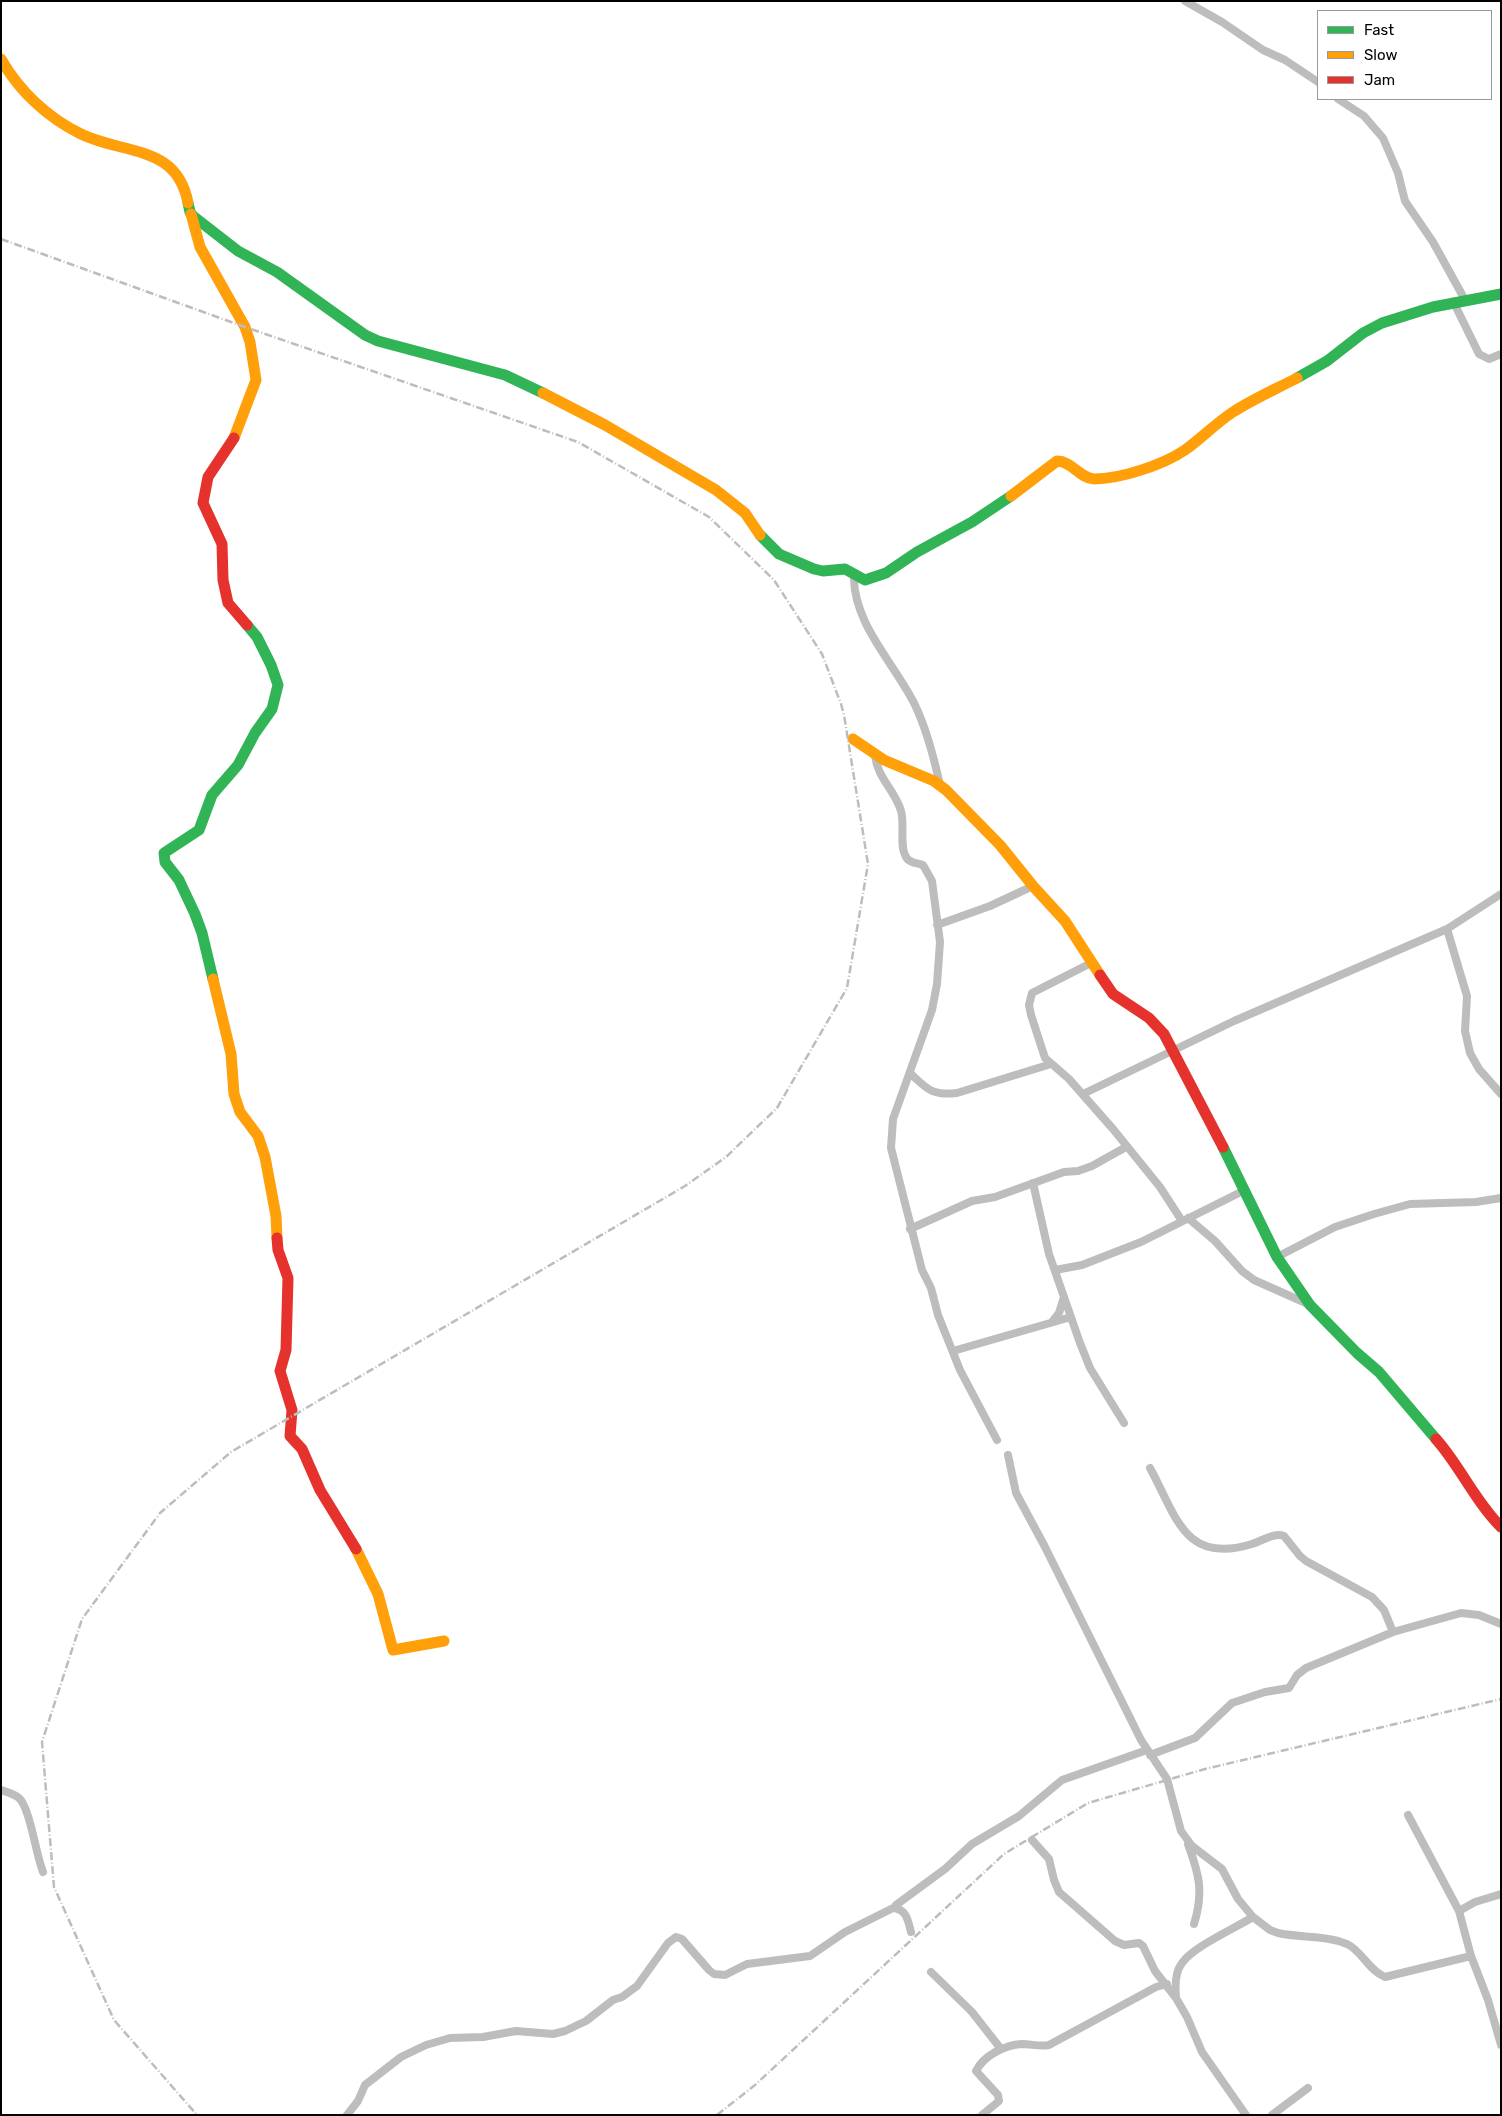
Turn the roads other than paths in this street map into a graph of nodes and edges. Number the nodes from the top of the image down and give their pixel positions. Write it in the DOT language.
graph roads {
  1 [pos="1185,1"];
  2 [pos="1,60"];
  3 [pos="1317,81"];
  4 [pos="1340,100"];
  5 [pos="192,214"];
  6 [pos="1501,294"];
  7 [pos="1459,302"];
  8 [pos="1501,354"];
  9 [pos="854,576"];
  10 [pos="853,739"];
  11 [pos="875,754"];
  12 [pos="940,785"];
  13 [pos="1033,886"];
  14 [pos="1501,894"];
  15 [pos="938,925"];
  16 [pos="1447,929"];
  17 [pos="1091,963"];
  18 [pos="1174,1050"];
  19 [pos="1051,1064"];
  20 [pos="910,1072"];
  21 [pos="1083,1094"];
  22 [pos="1501,1094"];
  23 [pos="1126,1147"];
  24 [pos="1032,1183"];
  25 [pos="1245,1190"];
  26 [pos="1501,1198"];
  27 [pos="1185,1220"];
  28 [pos="910,1229"];
  29 [pos="1277,1257"];
  30 [pos="1055,1270"];
  31 [pos="1064,1297"];
  32 [pos="1310,1305"];
  33 [pos="1071,1317"];
  34 [pos="1051,1323"];
  35 [pos="953,1351"];
  36 [pos="1124,1423"];
  37 [pos="997,1440"];
  38 [pos="1008,1455"];
  39 [pos="1150,1468"];
  40 [pos="1501,1527"];
  41 [pos="1501,1624"];
  42 [pos="1393,1632"];
  43 [pos="444,1641"];
  44 [pos="1148,1752"];
  45 [pos="1,1790"];
  46 [pos="1408,1815"];
  47 [pos="1032,1840"];
  48 [pos="1186,1840"];
  49 [pos="43,1872"];
  50 [pos="1501,1894"];
  51 [pos="896,1905"];
  52 [pos="1459,1911"];
  53 [pos="1253,1917"];
  54 [pos="1194,1924"];
  55 [pos="911,1932"];
  56 [pos="1471,1956"];
  57 [pos="931,1972"];
  58 [pos="1167,1984"];
  59 [pos="1176,1998"];
  60 [pos="1501,2044"];
  61 [pos="1001,2049"];
  62 [pos="1308,2088"];
  63 [pos="347,2115"];
  64 [pos="982,2115"];
  65 [pos="1246,2115"];
  66 [pos="1272,2115"];
  1 -- 3 [label="street"];
  2 -- 5 [label="street"];
  4 -- 7 [label="street"];
  5 -- 9 [label="street"];
  5 -- 43 [label="street"];
  6 -- 7 [label="street"];
  7 -- 8 [label="street"];
  7 -- 9 [label="street"];
  9 -- 12 [label="street"];
  10 -- 11 [label="street"];
  11 -- 12 [label="street"];
  11 -- 15 [label="street"];
  12 -- 13 [label="street"];
  13 -- 15 [label="street"];
  13 -- 17 [label="street"];
  14 -- 16 [label="street"];
  15 -- 20 [label="street"];
  16 -- 18 [label="street"];
  16 -- 22 [label="street"];
  17 -- 18 [label="street"];
  17 -- 19 [label="street"];
  18 -- 21 [label="street"];
  18 -- 25 [label="street"];
  19 -- 20 [label="street"];
  19 -- 21 [label="street"];
  20 -- 28 [label="street"];
  21 -- 23 [label="street"];
  23 -- 24 [label="street"];
  23 -- 27 [label="street"];
  24 -- 28 [label="street"];
  24 -- 30 [label="street"];
  25 -- 27 [label="street"];
  25 -- 29 [label="street"];
  26 -- 29 [label="street"];
  27 -- 30 [label="street"];
  27 -- 32 [label="street"];
  28 -- 35 [label="street"];
  29 -- 32 [label="street"];
  30 -- 31 [label="street"];
  31 -- 33 [label="street"];
  31 -- 34 [label="street"];
  32 -- 40 [label="street"];
  33 -- 34 [label="street"];
  33 -- 36 [label="street"];
  34 -- 35 [label="street"];
  35 -- 37 [label="street"];
  38 -- 44 [label="street"];
  39 -- 42 [label="street"];
  41 -- 42 [label="street"];
  42 -- 44 [label="street"];
  44 -- 48 [label="street"];
  44 -- 51 [label="street"];
  45 -- 49 [label="street"];
  46 -- 52 [label="street"];
  47 -- 58 [label="street"];
  48 -- 53 [label="street"];
  48 -- 54 [label="street"];
  50 -- 52 [label="street"];
  52 -- 56 [label="street"];
  53 -- 56 [label="street"];
  53 -- 59 [label="street"];
  55 -- 63 [label="street"];
  56 -- 60 [label="street"];
  57 -- 61 [label="street"];
  58 -- 59 [label="street"];
  58 -- 61 [label="street"];
  59 -- 65 [label="street"];
  61 -- 64 [label="street"];
  62 -- 66 [label="street"];
}
